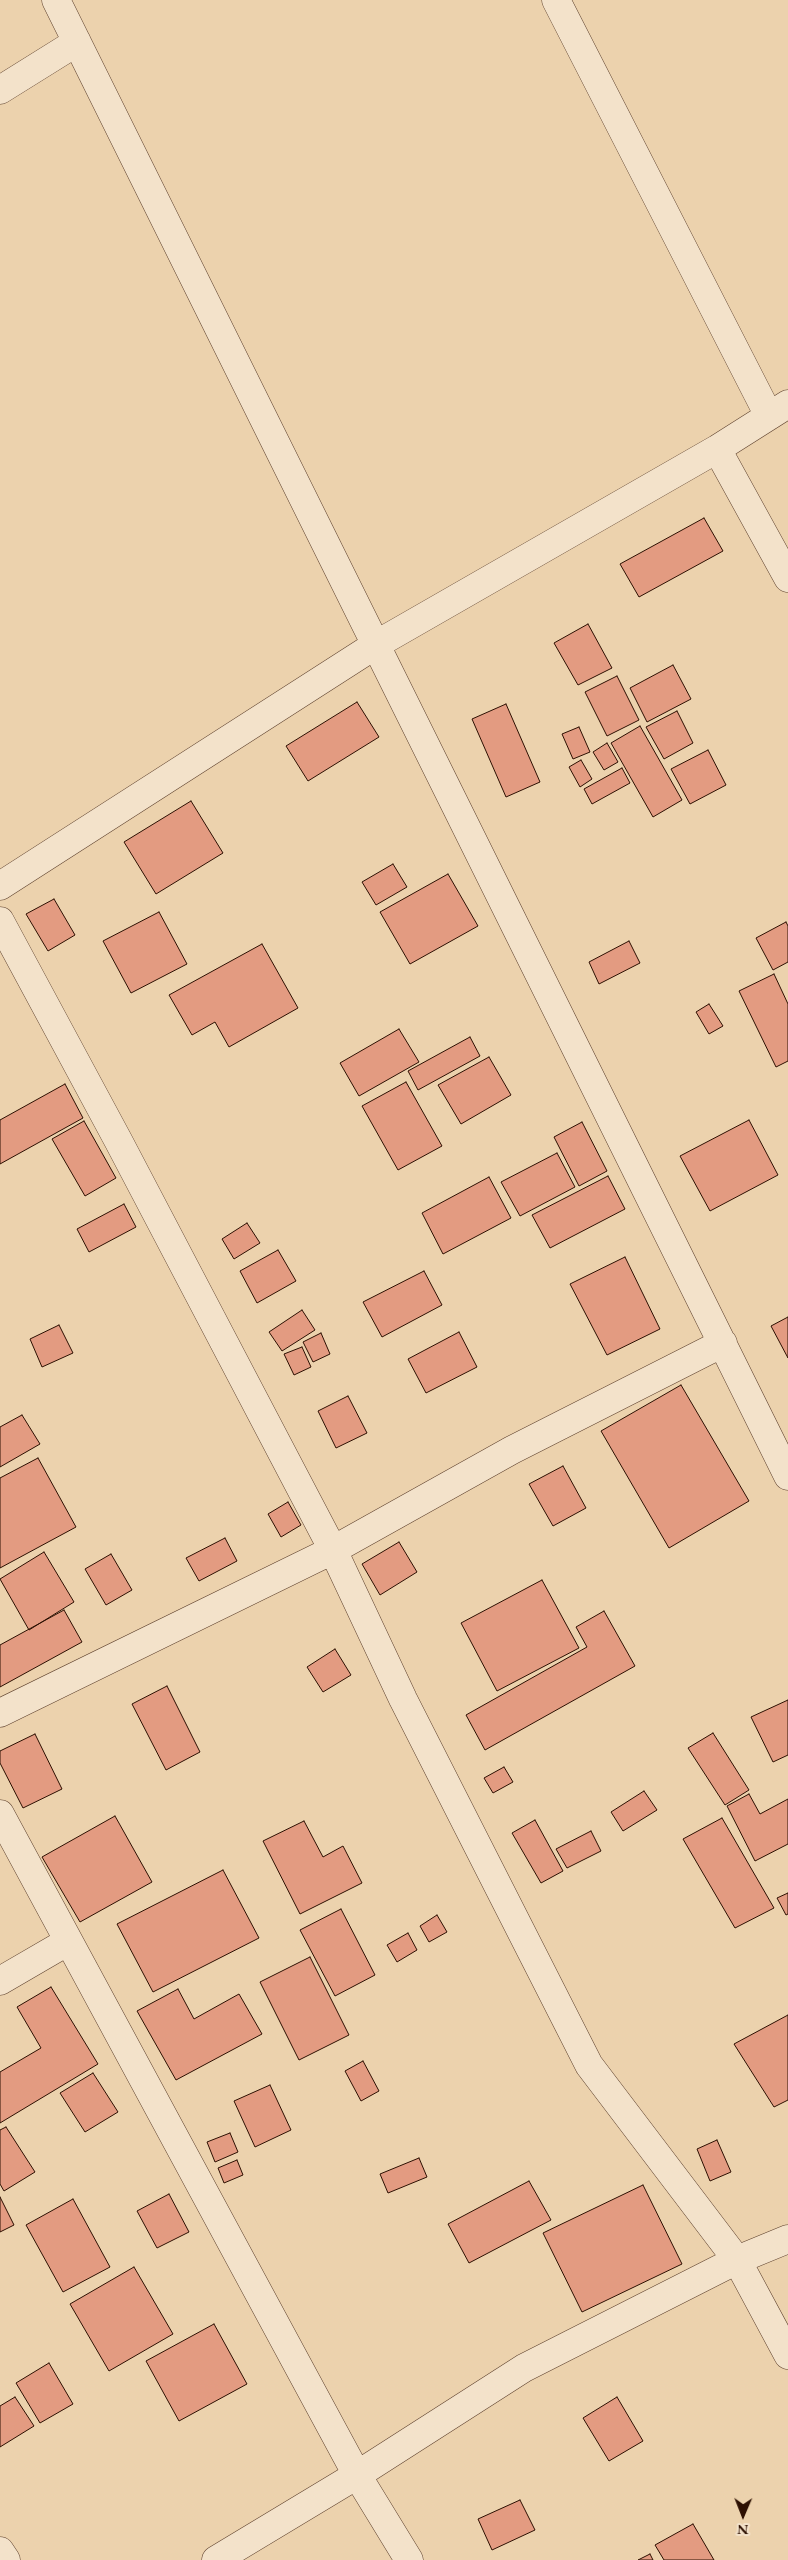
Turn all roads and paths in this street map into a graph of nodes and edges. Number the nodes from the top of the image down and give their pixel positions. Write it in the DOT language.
graph roads {
  1 [pos="56,0"];
  2 [pos="556,0"];
  3 [pos="78,42"];
  4 [pos="0,90"];
  5 [pos="779,410"];
  6 [pos="717,449"];
  7 [pos="788,578"];
  8 [pos="377,644"];
  9 [pos="0,886"];
  10 [pos="0,921"];
  11 [pos="723,1343"];
  12 [pos="788,1476"];
  13 [pos="333,1550"];
  14 [pos="0,1713"];
  15 [pos="0,1814"];
  16 [pos="67,1942"];
  17 [pos="0,1981"];
  18 [pos="788,2239"];
  19 [pos="737,2260"];
  20 [pos="788,2355"];
  21 [pos="357,2475"];
  22 [pos="0,2551"];
  23 [pos="6,2560"];
  24 [pos="216,2560"];
  25 [pos="410,2560"];
  1 -- 3 [label="street"];
  2 -- 5 [label="street"];
  3 -- 4 [label="street"];
  3 -- 8 [label="street"];
  5 -- 6 [label="street"];
  6 -- 7 [label="street"];
  6 -- 8 [label="street"];
  8 -- 9 [label="street"];
  8 -- 11 [label="street"];
  10 -- 13 [label="street"];
  11 -- 12 [label="street"];
  11 -- 13 [label="street"];
  13 -- 14 [label="street"];
  13 -- 19 [label="street"];
  15 -- 16 [label="street"];
  16 -- 17 [label="street"];
  16 -- 21 [label="street"];
  18 -- 19 [label="street"];
  19 -- 20 [label="street"];
  19 -- 21 [label="street"];
  21 -- 24 [label="street"];
  21 -- 25 [label="street"];
  22 -- 23 [label="street"];
}
